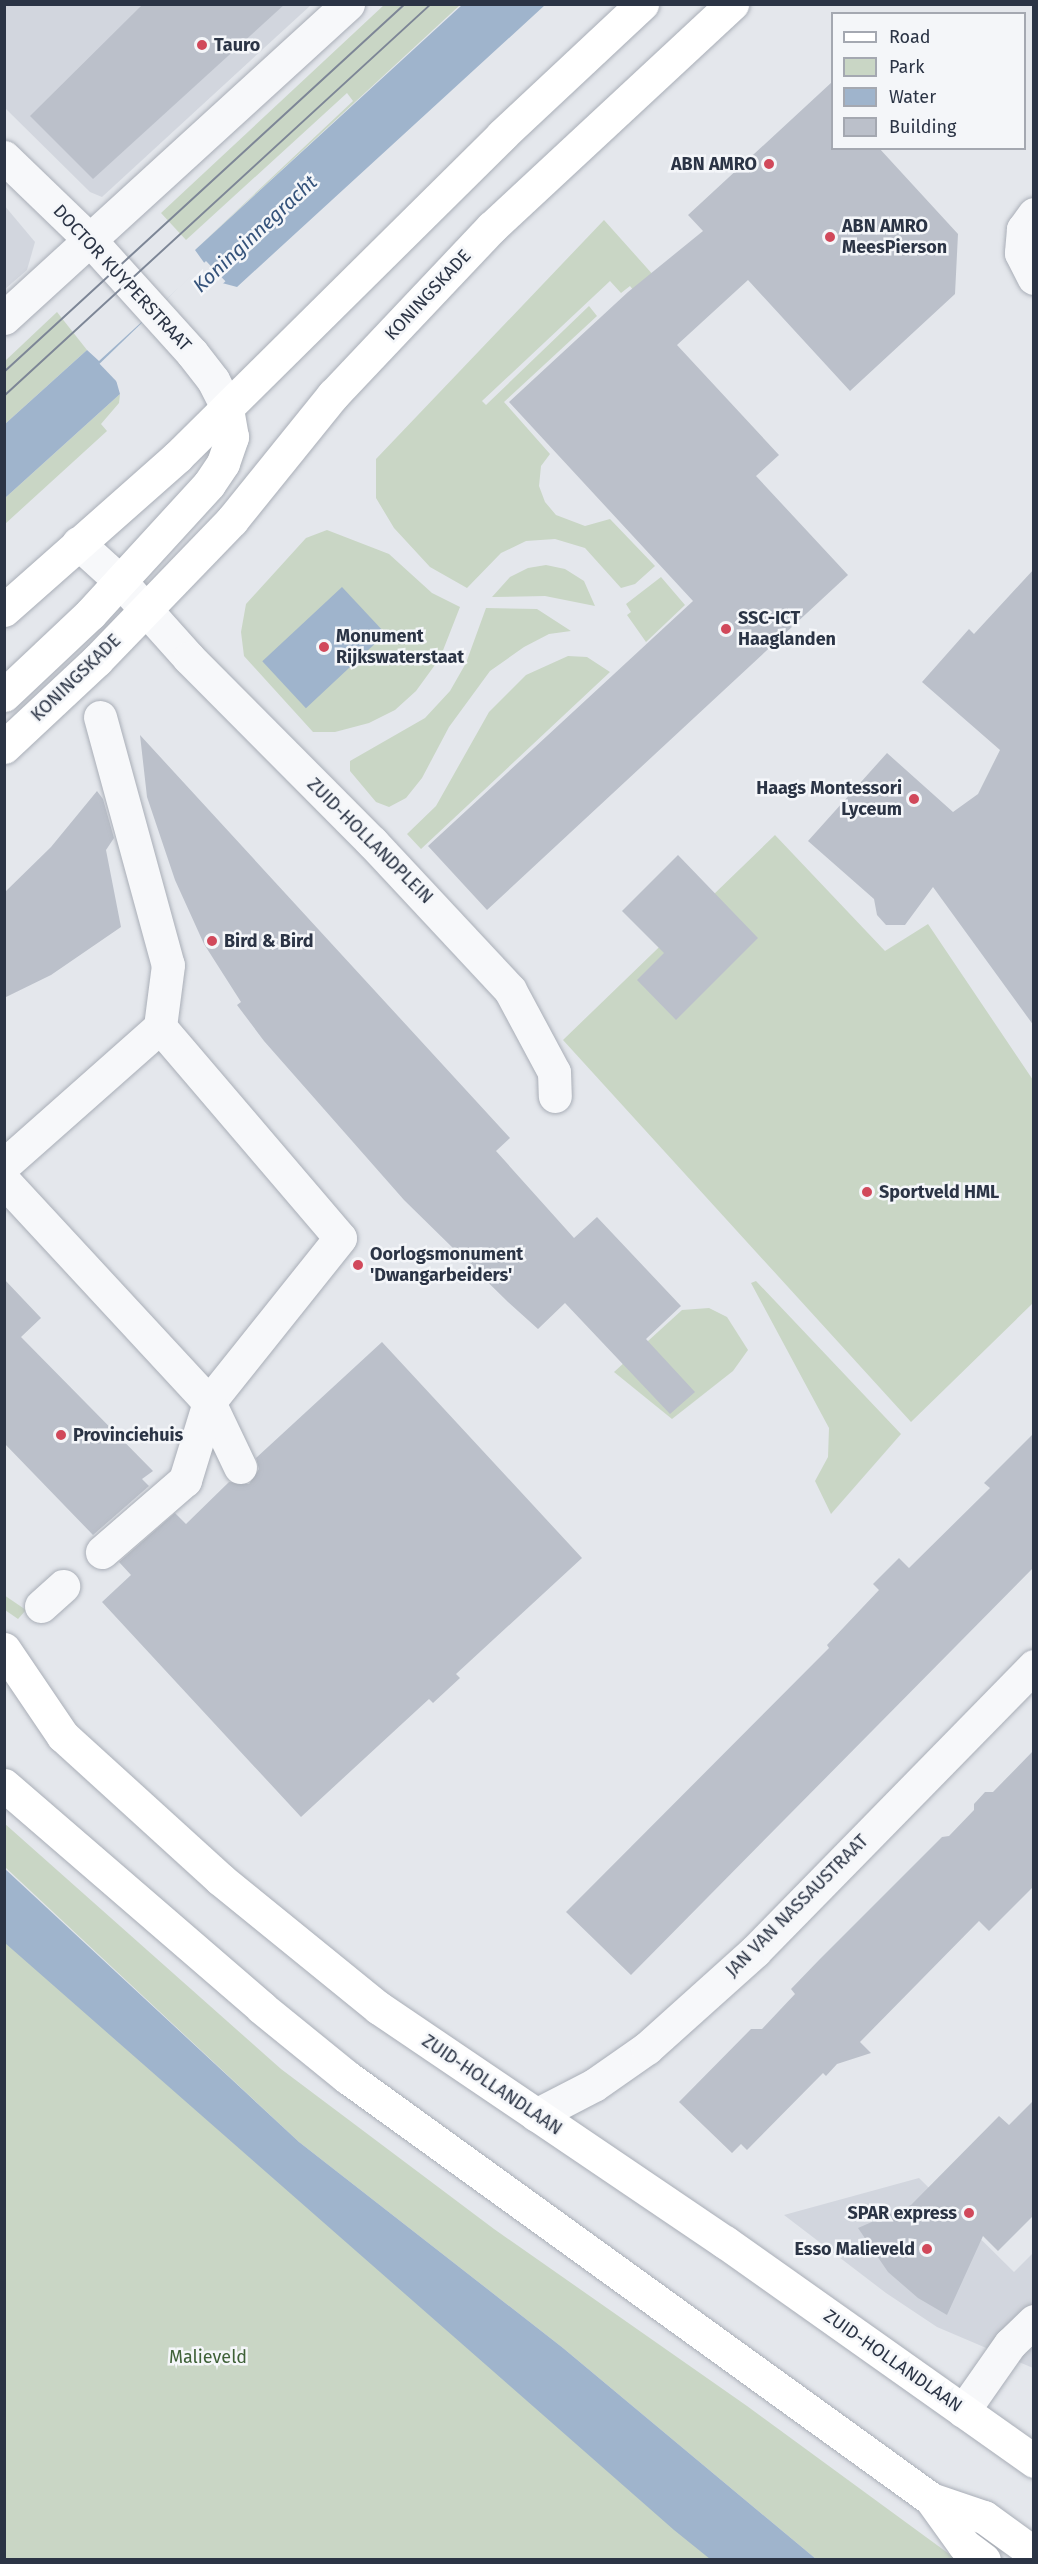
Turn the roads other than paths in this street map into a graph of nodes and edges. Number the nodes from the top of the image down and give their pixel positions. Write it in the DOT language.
graph roads {
  1 [pos="348,4"];
  2 [pos="642,4"];
  3 [pos="732,4"];
  4 [pos="4,157"];
  5 [pos="1034,214"];
  6 [pos="89,240"];
  7 [pos="1034,278"];
  8 [pos="4,318"];
  9 [pos="227,408"];
  10 [pos="78,543"];
  11 [pos="122,582"];
  12 [pos="147,609"];
  13 [pos="4,610"];
  14 [pos="4,695"];
  15 [pos="100,717"];
  16 [pos="4,747"];
  17 [pos="160,1027"];
  18 [pos="555,1096"];
  19 [pos="4,1165"];
  20 [pos="4,1181"];
  21 [pos="209,1402"];
  22 [pos="240,1467"];
  23 [pos="102,1552"];
  24 [pos="4,1649"];
  25 [pos="1034,1666"];
  26 [pos="4,1690"];
  27 [pos="63,1736"];
  28 [pos="4,1785"];
  29 [pos="536,2115"];
  30 [pos="1034,2321"];
  31 [pos="963,2411"];
  32 [pos="1034,2461"];
  33 [pos="931,2499"];
  34 [pos="1034,2553"];
  35 [pos="984,2559"];
  1 -- 6 [label="street"];
  2 -- 9 [label="main road"];
  3 -- 12 [label="main road, KONINGSKADE"];
  4 -- 6 [label="street, DOCTOR KUYPERSTRAAT"];
  5 -- 7 [label="street"];
  6 -- 8 [label="street"];
  6 -- 9 [label="street, DOCTOR KUYPERSTRAAT"];
  9 -- 10 [label="main road"];
  9 -- 11 [label="main road"];
  10 -- 11 [label="street"];
  10 -- 13 [label="main road"];
  11 -- 12 [label="street"];
  11 -- 14 [label="main road"];
  12 -- 16 [label="main road, KONINGSKADE"];
  12 -- 18 [label="street, ZUID-HOLLANDPLEIN"];
  15 -- 17 [label="street"];
  17 -- 19 [label="street"];
  17 -- 21 [label="street"];
  20 -- 21 [label="street"];
  21 -- 22 [label="street"];
  21 -- 23 [label="street"];
  24 -- 27 [label="main road, ZUID-HOLLANDLAAN"];
  25 -- 29 [label="street, JAN VAN NASSAUSTRAAT"];
  26 -- 27 [label="main road"];
  27 -- 29 [label="main road, ZUID-HOLLANDLAAN"];
  28 -- 33 [label="main road"];
  29 -- 31 [label="main road, ZUID-HOLLANDLAAN"];
  30 -- 31 [label="street"];
  31 -- 32 [label="main road, ZUID-HOLLANDLAAN"];
  33 -- 34 [label="main road"];
  33 -- 35 [label="main road"];
}
